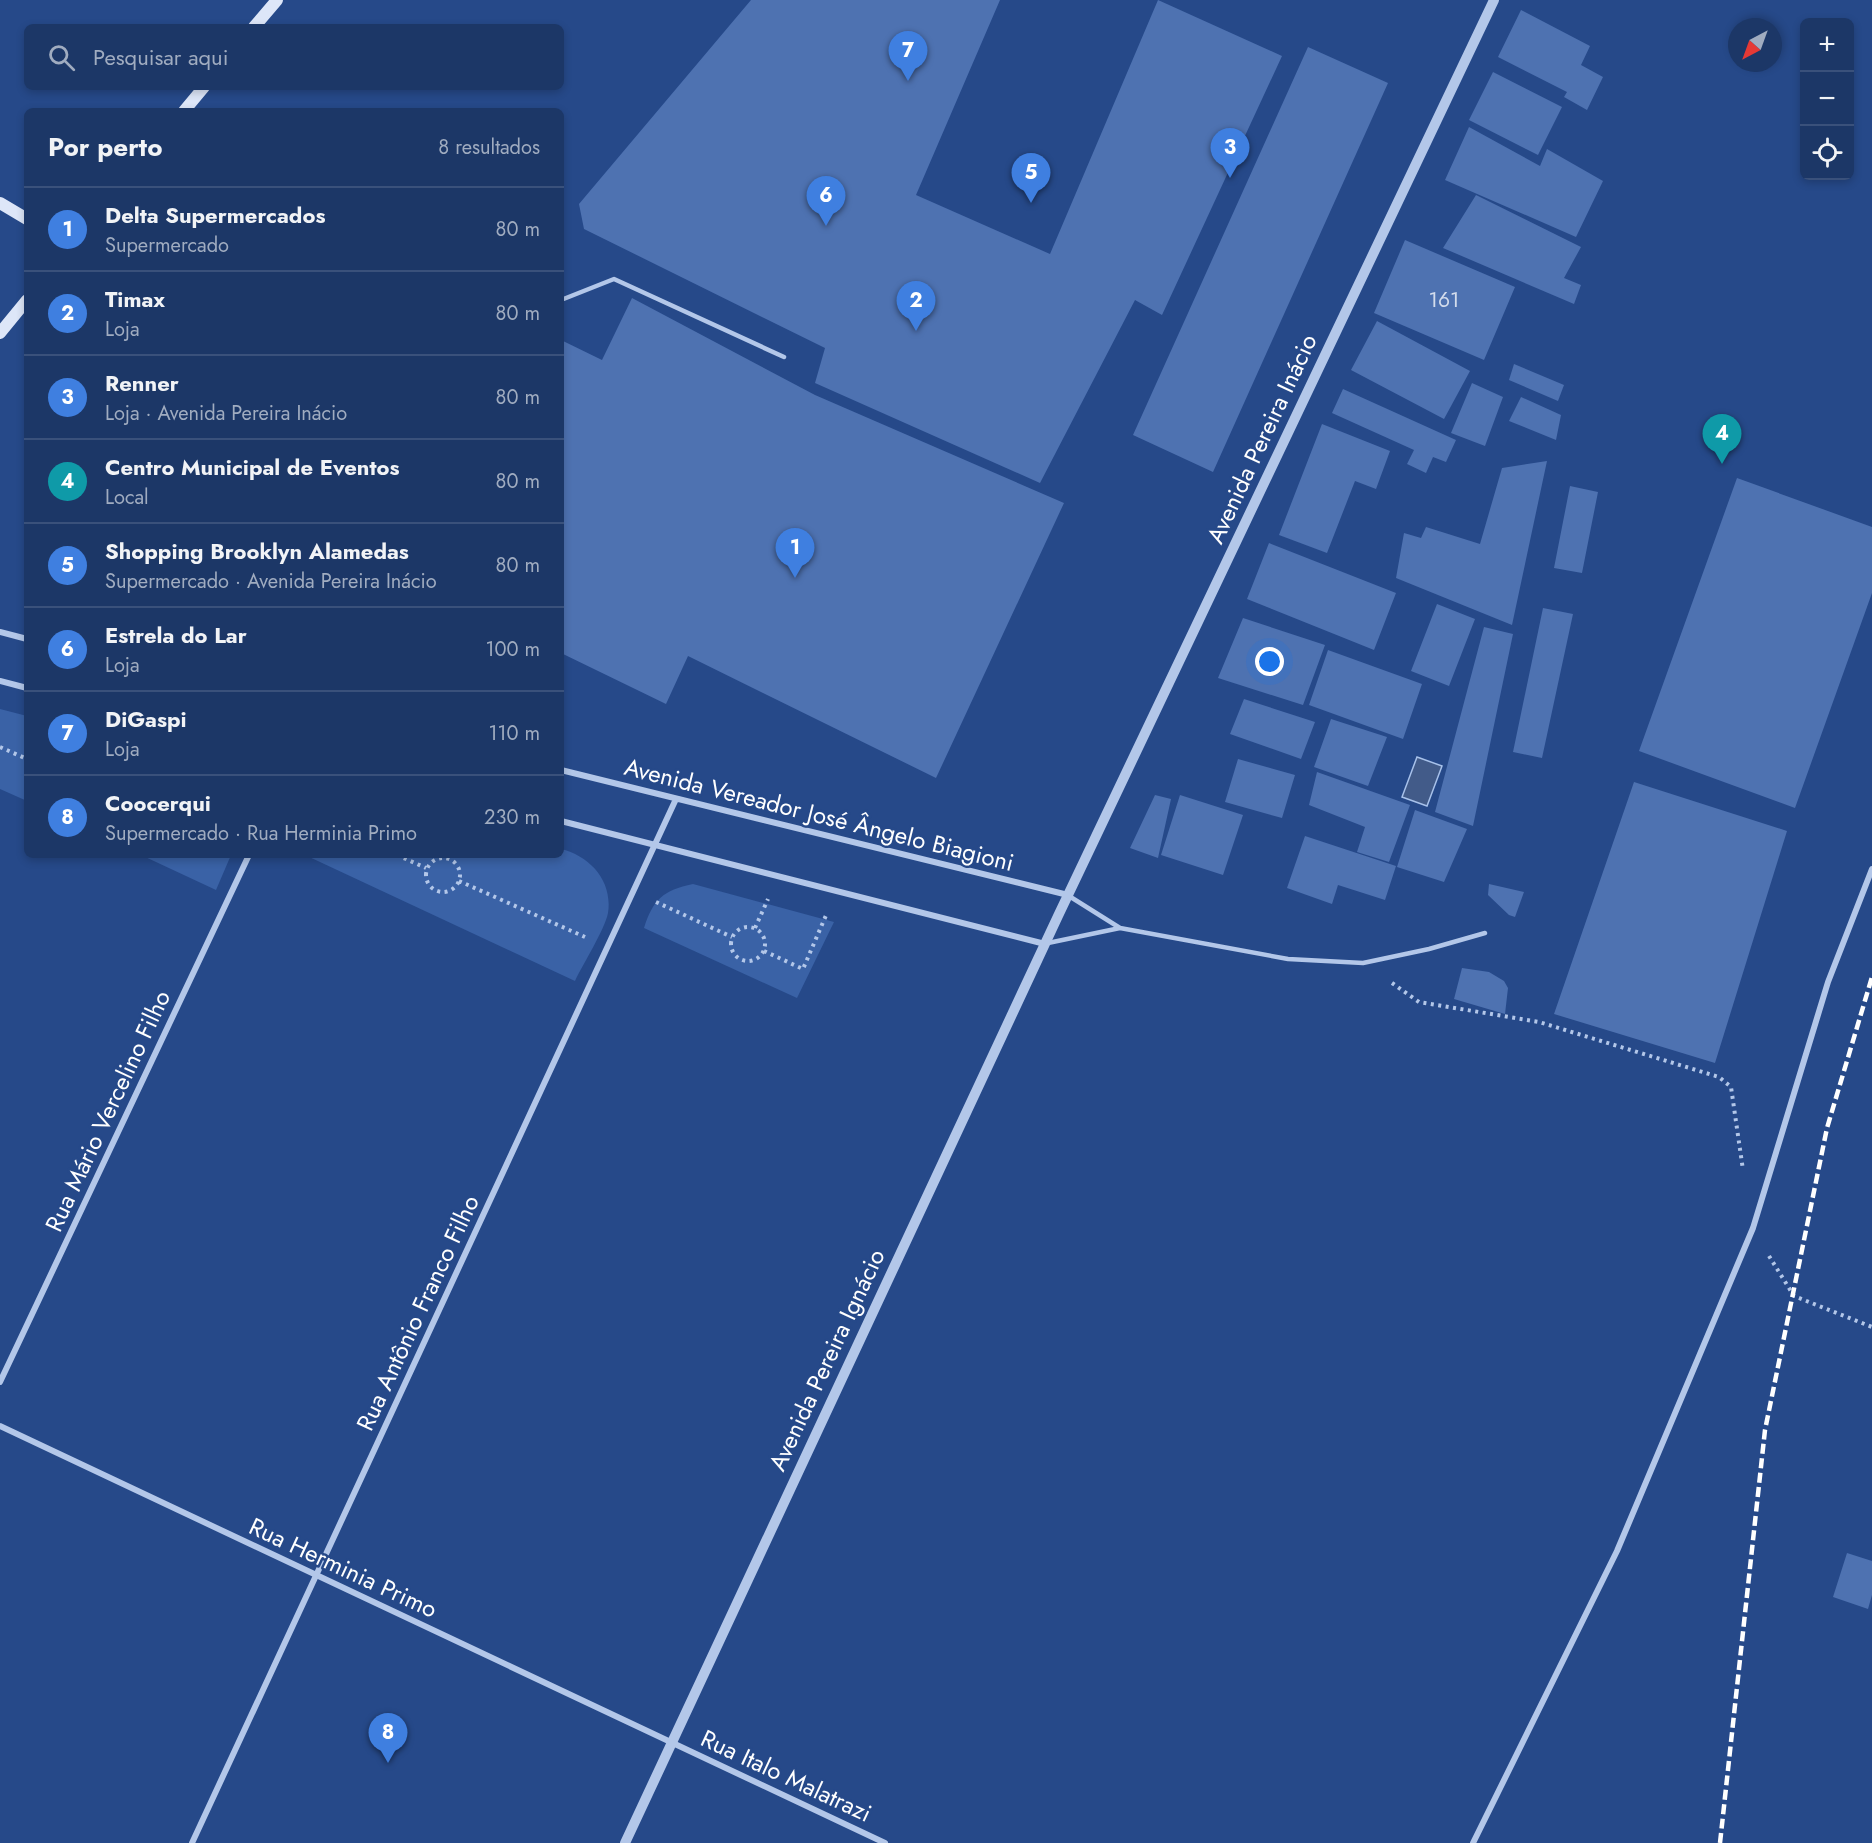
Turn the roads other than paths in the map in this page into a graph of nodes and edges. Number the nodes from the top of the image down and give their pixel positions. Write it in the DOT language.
graph roads {
  1 [pos="277,0"];
  2 [pos="1494,0"];
  3 [pos="257,24"];
  4 [pos="202,90"];
  5 [pos="186,108"];
  6 [pos="0,203"];
  7 [pos="24,217"];
  8 [pos="564,299"];
  9 [pos="24,304"];
  10 [pos="0,333"];
  11 [pos="784,357"];
  12 [pos="0,632"];
  13 [pos="24,638"];
  14 [pos="0,681"];
  15 [pos="24,687"];
  16 [pos="564,771"];
  17 [pos="676,799"];
  18 [pos="564,822"];
  19 [pos="655,845"];
  20 [pos="248,858"];
  21 [pos="1872,868"];
  22 [pos="1068,895"];
  23 [pos="1120,928"];
  24 [pos="1485,933"];
  25 [pos="1046,944"];
  26 [pos="0,1382"];
  27 [pos="0,1426"];
  28 [pos="316,1575"];
  29 [pos="672,1742"];
  30 [pos="192,1843"];
  31 [pos="625,1843"];
  32 [pos="885,1843"];
  33 [pos="1473,1843"];
  1 -- 3 [label="main road"];
  2 -- 22 [label="street, Avenida Pereira Inácio"];
  4 -- 5 [label="main road"];
  6 -- 7 [label="main road"];
  8 -- 11 [label="lane"];
  9 -- 10 [label="main road"];
  12 -- 13 [label="street"];
  14 -- 15 [label="street"];
  16 -- 17 [label="street, Avenida Vereador José Ângelo Biagioni"];
  17 -- 19 [label="street, Rua Antônio Franco Filho"];
  17 -- 22 [label="street, Avenida Vereador José Ângelo Biagioni"];
  18 -- 19 [label="street"];
  19 -- 25 [label="street"];
  19 -- 28 [label="street, Rua Antônio Franco Filho"];
  20 -- 26 [label="street, Rua Mário Vercelino Filho"];
  21 -- 33 [label="street"];
  22 -- 23 [label="lane"];
  22 -- 25 [label="street, Avenida Pereira Ignácio"];
  23 -- 24 [label="lane"];
  23 -- 25 [label="lane"];
  25 -- 29 [label="street, Avenida Pereira Ignácio"];
  27 -- 28 [label="street, Rua Herminia Primo"];
  28 -- 29 [label="street, Rua Herminia Primo"];
  28 -- 30 [label="street, Rua Antônio Franco Filho"];
  29 -- 31 [label="street, Avenida Pereira Ignácio"];
  29 -- 32 [label="street, Rua Italo Malatrazi"];
}
